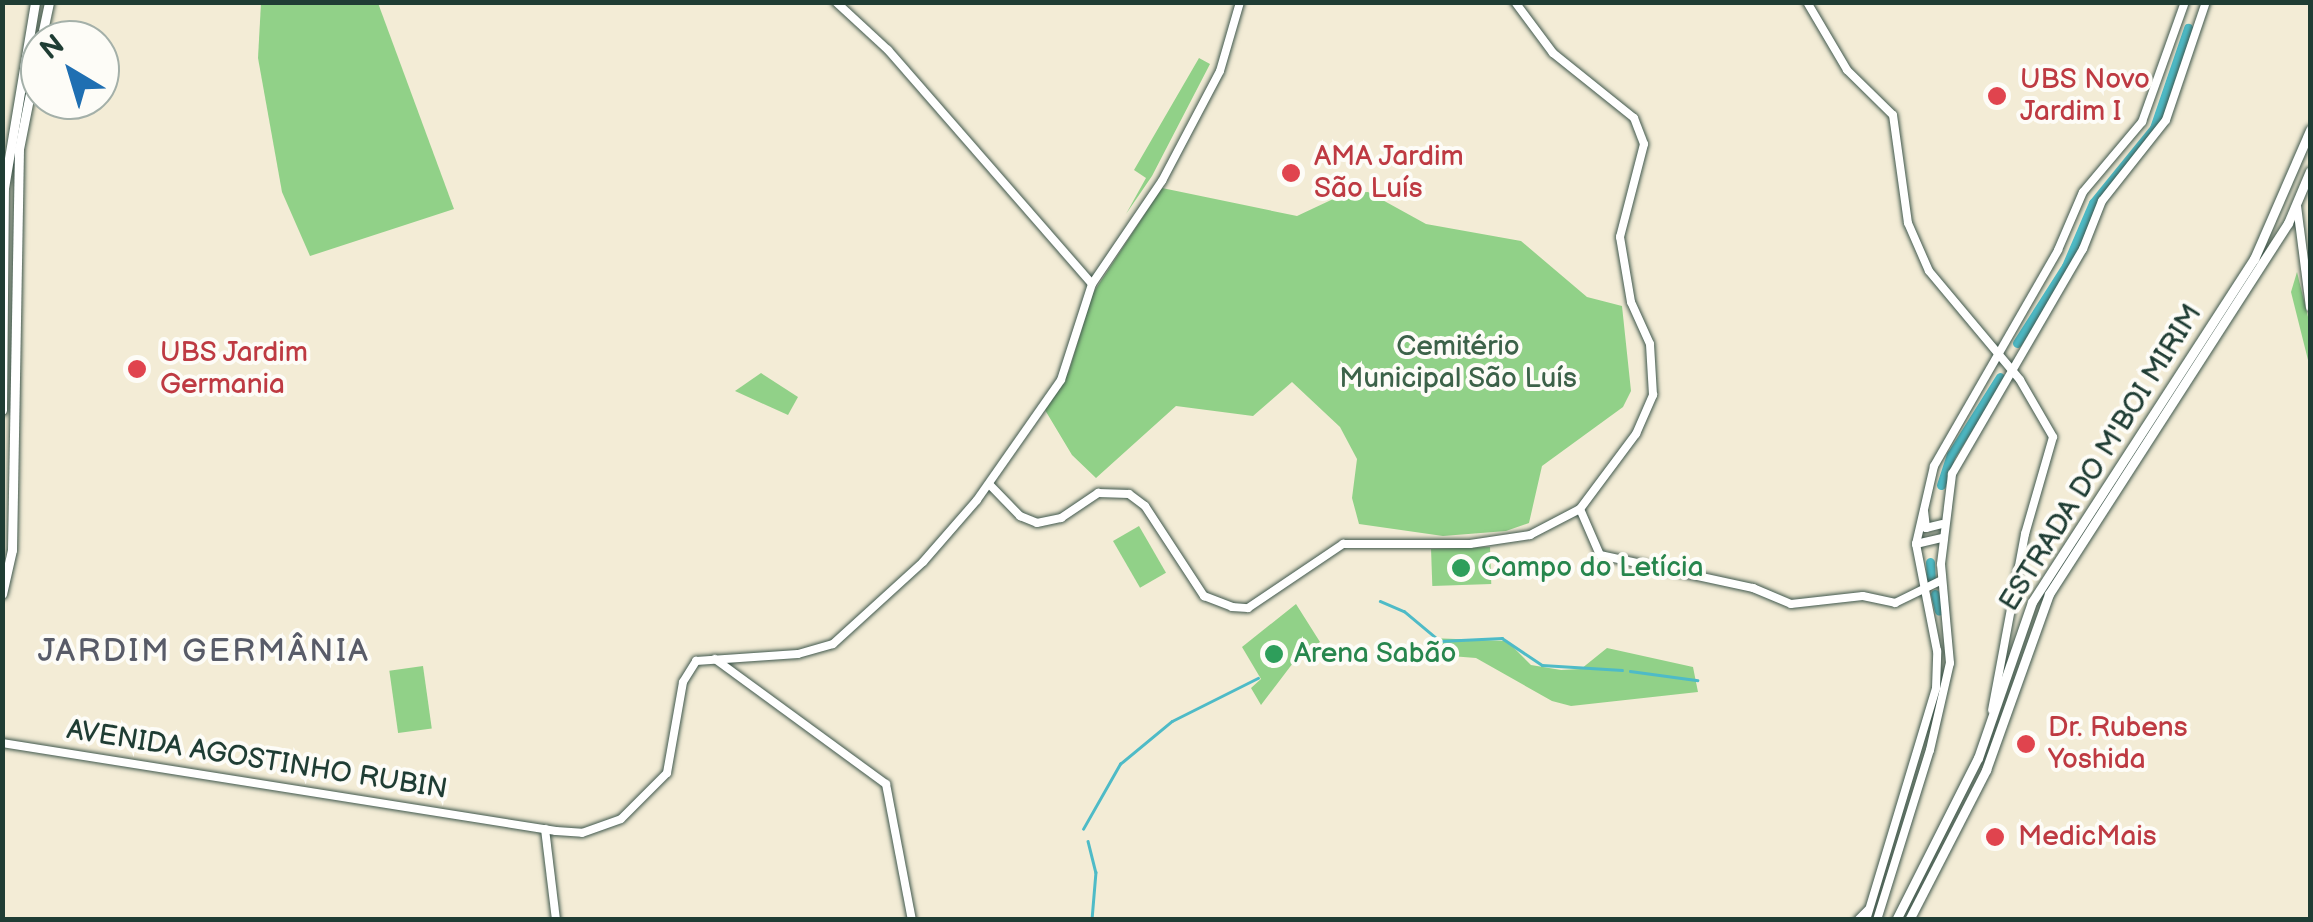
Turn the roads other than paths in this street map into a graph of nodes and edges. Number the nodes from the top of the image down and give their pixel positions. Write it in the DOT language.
graph roads {
  1 [pos="35,2"];
  2 [pos="836,2"];
  3 [pos="1238,2"];
  4 [pos="1515,2"];
  5 [pos="1807,2"];
  6 [pos="2185,2"];
  7 [pos="2206,2"];
  8 [pos="25,120"];
  9 [pos="2310,133"];
  10 [pos="2310,171"];
  11 [pos="2306,183"];
  12 [pos="2297,206"];
  13 [pos="2295,224"];
  14 [pos="5,262"];
  15 [pos="1092,284"];
  16 [pos="2310,306"];
  17 [pos="16,337"];
  18 [pos="1998,357"];
  19 [pos="2013,372"];
  20 [pos="2,410"];
  21 [pos="2125,456"];
  22 [pos="2125,475"];
  23 [pos="989,484"];
  24 [pos="1924,500"];
  25 [pos="1580,509"];
  26 [pos="1946,515"];
  27 [pos="1942,538"];
  28 [pos="1916,544"];
  29 [pos="1919,574"];
  30 [pos="1942,580"];
  31 [pos="1922,591"];
  32 [pos="2,594"];
  33 [pos="1902,601"];
  34 [pos="710,655"];
  35 [pos="1994,682"];
  36 [pos="2002,691"];
  37 [pos="2012,700"];
  38 [pos="1992,719"];
  39 [pos="2,743"];
  40 [pos="545,828"];
  41 [pos="1872,906"];
  42 [pos="556,920"];
  43 [pos="912,920"];
  44 [pos="1858,920"];
  45 [pos="1866,920"];
  46 [pos="1877,920"];
  47 [pos="1896,920"];
  48 [pos="1908,920"];
  1 -- 14 [label="main road"];
  2 -- 15 [label="main road"];
  3 -- 15 [label="main road"];
  4 -- 25 [label="main road"];
  5 -- 18 [label="main road"];
  6 -- 18 [label="main road"];
  7 -- 19 [label="main road"];
  8 -- 17 [label="main road"];
  9 -- 12 [label="main road"];
  9 -- 21 [label="main road, ESTRADA DO M'BOI MIRIM"];
  10 -- 11 [label="main road, ESTRADA DO M'BOI MIRIM"];
  11 -- 12 [label="main road, ESTRADA DO M'BOI MIRIM"];
  11 -- 13 [label="main road"];
  12 -- 13 [label="main road, ESTRADA DO M'BOI MIRIM"];
  13 -- 16 [label="main road"];
  13 -- 22 [label="main road, ESTRADA DO M'BOI MIRIM"];
  14 -- 17 [label="main road"];
  14 -- 20 [label="main road"];
  15 -- 23 [label="main road"];
  17 -- 32 [label="main road"];
  18 -- 19 [label="main road"];
  18 -- 24 [label="main road"];
  19 -- 26 [label="main road"];
  19 -- 35 [label="main road"];
  21 -- 22 [label="main road"];
  21 -- 36 [label="main road, ESTRADA DO M'BOI MIRIM"];
  22 -- 37 [label="main road, ESTRADA DO M'BOI MIRIM"];
  23 -- 25 [label="main road"];
  23 -- 34 [label="main road"];
  24 -- 26 [label="main road"];
  24 -- 28 [label="main road"];
  25 -- 33 [label="main road"];
  26 -- 27 [label="main road"];
  27 -- 28 [label="main road"];
  27 -- 30 [label="main road"];
  28 -- 29 [label="main road"];
  29 -- 31 [label="main road"];
  29 -- 33 [label="main road"];
  30 -- 31 [label="main road"];
  30 -- 46 [label="main road"];
  31 -- 33 [label="main road"];
  31 -- 41 [label="main road"];
  34 -- 40 [label="main road, AVENIDA AGOSTINHO RUBIN"];
  34 -- 43 [label="main road"];
  35 -- 36 [label="main road"];
  35 -- 38 [label="main road"];
  36 -- 37 [label="main road"];
  36 -- 38 [label="main road, ESTRADA DO M'BOI MIRIM"];
  37 -- 48 [label="main road, ESTRADA DO M'BOI MIRIM"];
  38 -- 47 [label="main road, ESTRADA DO M'BOI MIRIM"];
  39 -- 40 [label="main road, AVENIDA AGOSTINHO RUBIN"];
  40 -- 42 [label="main road"];
  41 -- 44 [label="main road"];
  41 -- 45 [label="main road"];
}
